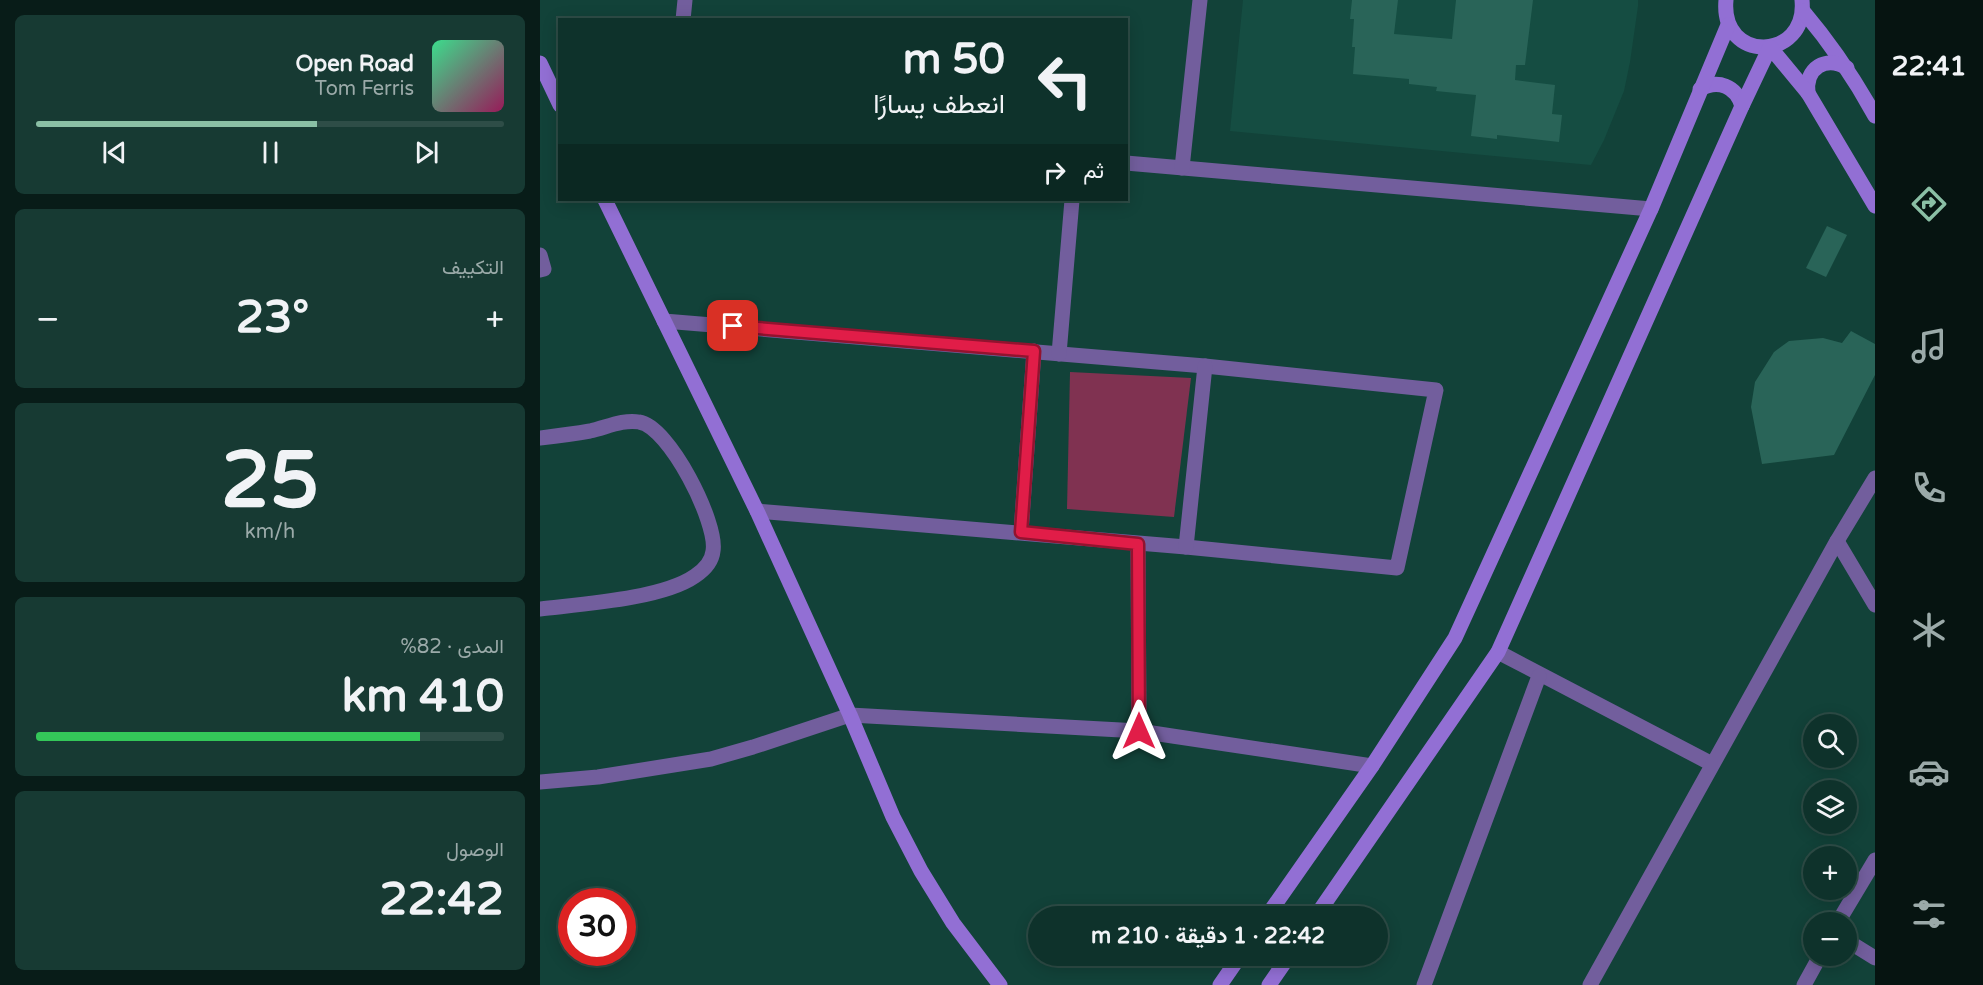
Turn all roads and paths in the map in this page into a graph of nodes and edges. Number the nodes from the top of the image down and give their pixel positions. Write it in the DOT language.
graph roads {
  1 [pos="685,0"];
  2 [pos="1200,0"];
  3 [pos="1726,0"];
  4 [pos="1802,5"];
  5 [pos="683,18"];
  6 [pos="1728,25"];
  7 [pos="1770,47"];
  8 [pos="540,63"];
  9 [pos="1847,68"];
  10 [pos="1700,89"];
  11 [pos="1808,93"];
  12 [pos="558,101"];
  13 [pos="1742,106"];
  14 [pos="1875,116"];
  15 [pos="1128,163"];
  16 [pos="1182,168"];
  17 [pos="604,201"];
  18 [pos="1072,201"];
  19 [pos="1875,206"];
  20 [pos="1651,209"];
  21 [pos="540,255"];
  22 [pos="540,270"];
  23 [pos="664,321"];
  24 [pos="1034,351"];
  25 [pos="1059,354"];
  26 [pos="1205,366"];
  27 [pos="540,438"];
  28 [pos="1875,478"];
  29 [pos="757,511"];
  30 [pos="1021,532"];
  31 [pos="1837,541"];
  32 [pos="1138,544"];
  33 [pos="1186,547"];
  34 [pos="1875,605"];
  35 [pos="540,609"];
  36 [pos="1498,652"];
  37 [pos="1539,676"];
  38 [pos="850,715"];
  39 [pos="1139,731"];
  40 [pos="1712,764"];
  41 [pos="1372,765"];
  42 [pos="540,782"];
  43 [pos="1875,860"];
  44 [pos="1274,906"];
  45 [pos="1323,906"];
  46 [pos="1845,912"];
  47 [pos="1857,947"];
  48 [pos="1875,958"];
  49 [pos="1233,966"];
  50 [pos="1282,966"];
  51 [pos="1814,966"];
  52 [pos="1000,985"];
  53 [pos="1220,985"];
  54 [pos="1269,985"];
  55 [pos="1424,985"];
  56 [pos="1590,985"];
  57 [pos="1804,985"];
  1 -- 5 [label="street"];
  2 -- 16 [label="street"];
  3 -- 6 [label="street"];
  4 -- 7 [label="street"];
  4 -- 9 [label="street"];
  6 -- 7 [label="street"];
  6 -- 10 [label="street"];
  7 -- 11 [label="street"];
  7 -- 13 [label="street"];
  8 -- 12 [label="street"];
  9 -- 11 [label="street"];
  9 -- 14 [label="street"];
  10 -- 13 [label="street"];
  10 -- 20 [label="street"];
  11 -- 19 [label="street"];
  13 -- 36 [label="street"];
  15 -- 16 [label="street"];
  16 -- 20 [label="street"];
  17 -- 23 [label="street"];
  18 -- 25 [label="street"];
  20 -- 41 [label="street"];
  21 -- 22 [label="street"];
  23 -- 24 [label="street"];
  23 -- 29 [label="street"];
  24 -- 25 [label="street"];
  24 -- 30 [label="street"];
  25 -- 26 [label="street"];
  26 -- 33 [label="street"];
  26 -- 33 [label="street"];
  27 -- 35 [label="street"];
  28 -- 31 [label="street"];
  29 -- 30 [label="street"];
  29 -- 38 [label="street"];
  30 -- 32 [label="street"];
  31 -- 34 [label="street"];
  31 -- 40 [label="street"];
  32 -- 33 [label="street"];
  32 -- 39 [label="street"];
  36 -- 37 [label="street"];
  36 -- 45 [label="street"];
  37 -- 40 [label="street"];
  37 -- 55 [label="street"];
  38 -- 39 [label="street"];
  38 -- 42 [label="street"];
  38 -- 52 [label="street"];
  39 -- 41 [label="street"];
  40 -- 56 [label="street"];
  41 -- 44 [label="street"];
  43 -- 46 [label="street"];
  47 -- 48 [label="street"];
  49 -- 53 [label="street"];
  50 -- 54 [label="street"];
  51 -- 57 [label="street"];
}
